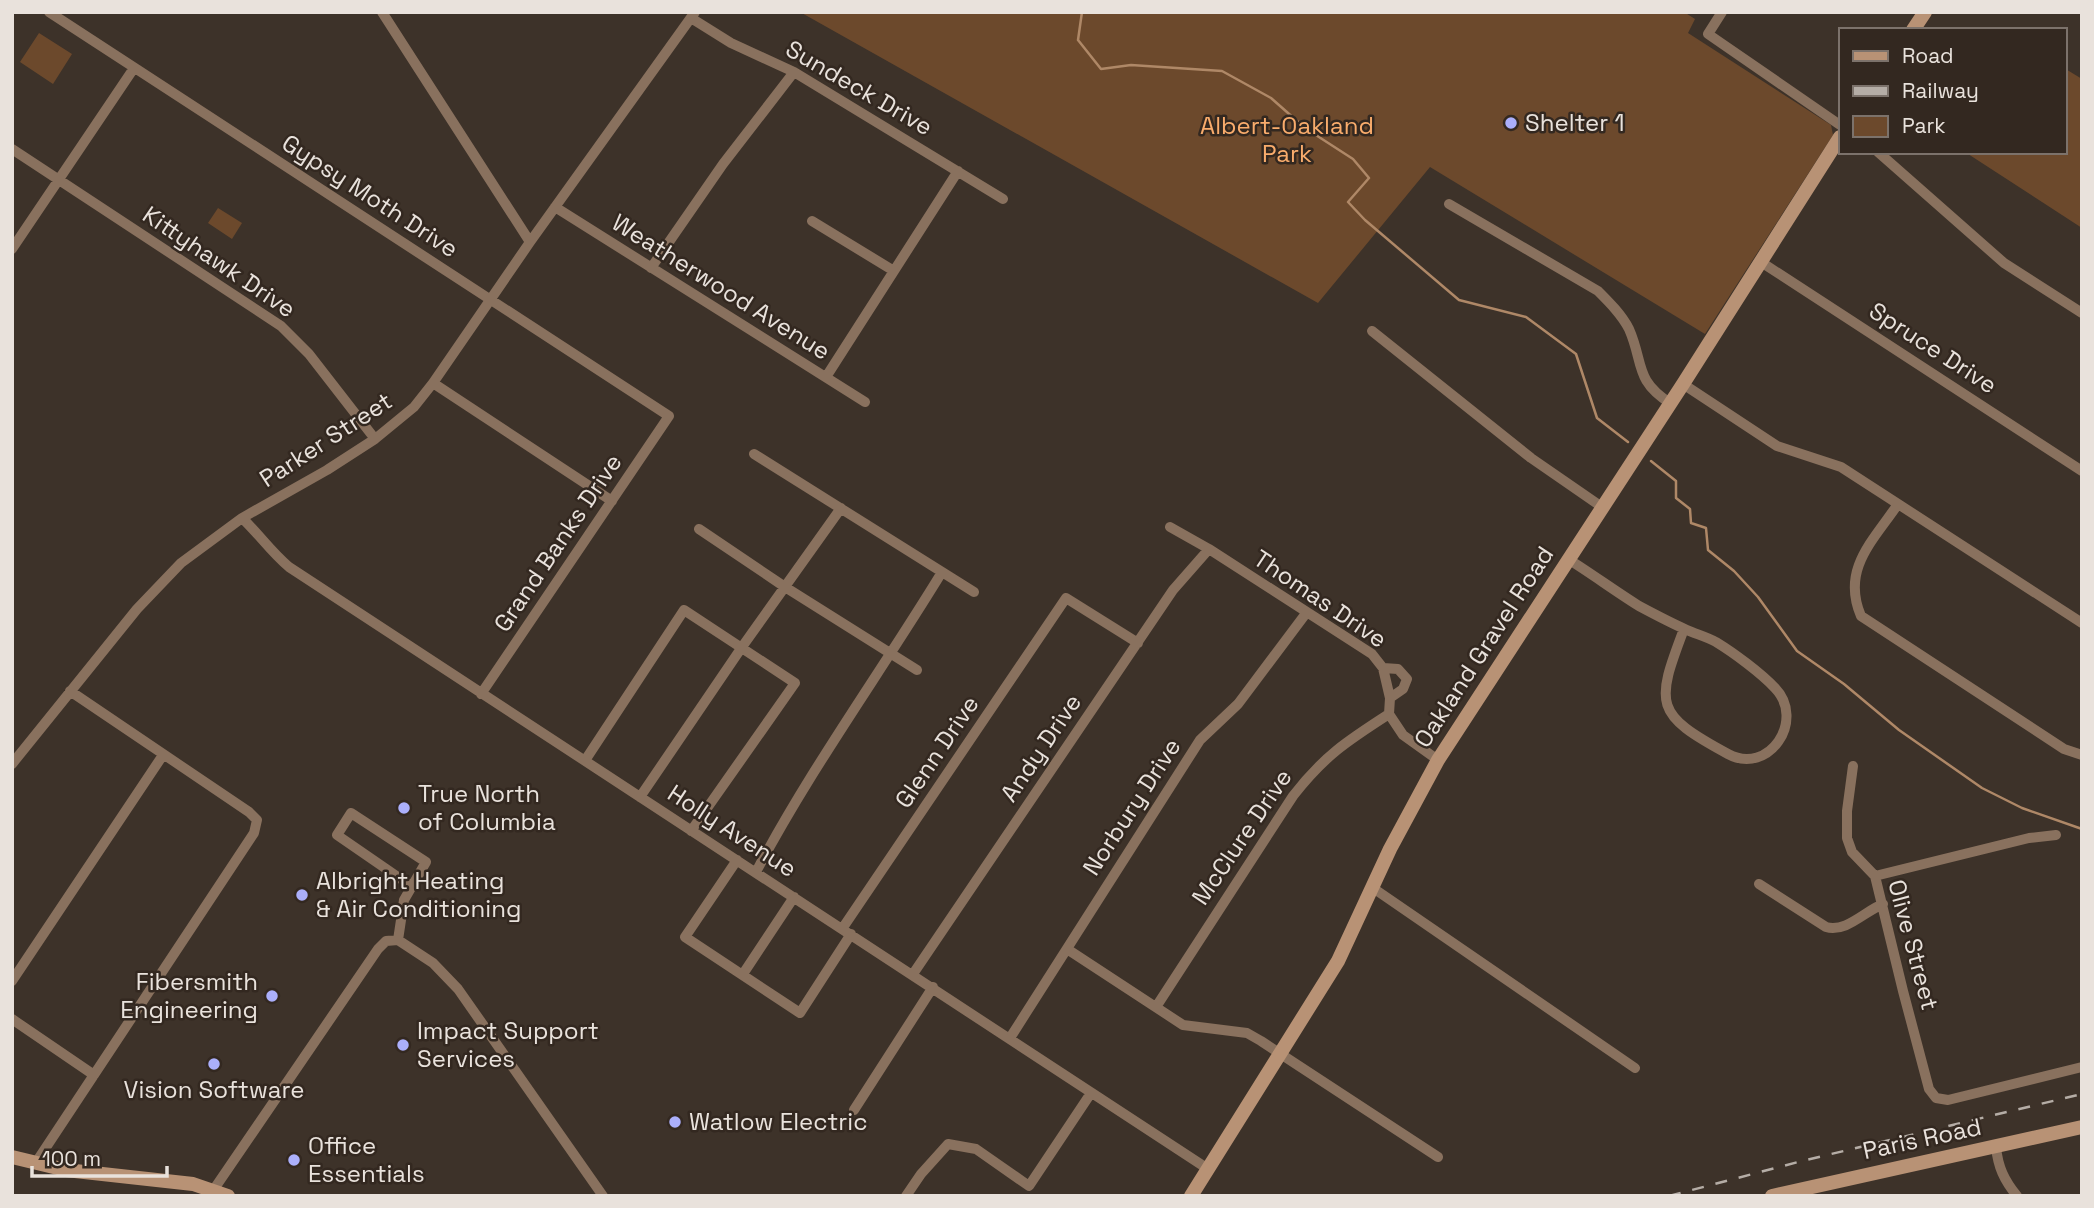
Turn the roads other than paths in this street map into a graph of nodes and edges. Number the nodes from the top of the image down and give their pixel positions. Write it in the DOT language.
graph roads {
  1 [pos="49,12"];
  2 [pos="382,12"];
  3 [pos="1722,12"];
  4 [pos="1925,12"];
  5 [pos="693,15"];
  6 [pos="1914,28"];
  7 [pos="134,68"];
  8 [pos="794,72"];
  9 [pos="1839,124"];
  10 [pos="1839,139"];
  11 [pos="12,149"];
  12 [pos="1880,154"];
  13 [pos="958,171"];
  14 [pos="59,179"];
  15 [pos="1003,199"];
  16 [pos="1449,204"];
  17 [pos="555,207"];
  18 [pos="812,221"];
  19 [pos="530,242"];
  20 [pos="12,249"];
  21 [pos="1761,262"];
  22 [pos="652,268"];
  23 [pos="894,271"];
  24 [pos="491,300"];
  25 [pos="2082,313"];
  26 [pos="1373,331"];
  27 [pos="826,377"];
  28 [pos="433,383"];
  29 [pos="1683,384"];
  30 [pos="866,402"];
  31 [pos="1670,403"];
  32 [pos="669,416"];
  33 [pos="375,439"];
  34 [pos="754,454"];
  35 [pos="2082,471"];
  36 [pos="612,501"];
  37 [pos="1898,504"];
  38 [pos="1602,507"];
  39 [pos="841,508"];
  40 [pos="242,518"];
  41 [pos="1170,527"];
  42 [pos="698,529"];
  43 [pos="1209,550"];
  44 [pos="1568,559"];
  45 [pos="942,572"];
  46 [pos="785,587"];
  47 [pos="974,593"];
  48 [pos="1307,612"];
  49 [pos="2082,623"];
  50 [pos="1684,629"];
  51 [pos="1138,643"];
  52 [pos="742,647"];
  53 [pos="891,655"];
  54 [pos="1383,668"];
  55 [pos="917,670"];
  56 [pos="70,691"];
  57 [pos="481,694"];
  58 [pos="1390,698"];
  59 [pos="1389,714"];
  60 [pos="163,755"];
  61 [pos="2082,755"];
  62 [pos="586,760"];
  63 [pos="1438,760"];
  64 [pos="12,764"];
  65 [pos="1853,766"];
  66 [pos="640,797"];
  67 [pos="691,831"];
  68 [pos="2056,835"];
  69 [pos="737,860"];
  70 [pos="756,872"];
  71 [pos="1875,876"];
  72 [pos="1759,884"];
  73 [pos="411,886"];
  74 [pos="1373,888"];
  75 [pos="794,897"];
  76 [pos="1883,904"];
  77 [pos="846,932"];
  78 [pos="398,940"];
  79 [pos="1067,949"];
  80 [pos="743,974"];
  81 [pos="913,974"];
  82 [pos="12,981"];
  83 [pos="933,987"];
  84 [pos="1156,1007"];
  85 [pos="12,1019"];
  86 [pos="1010,1038"];
  87 [pos="1282,1053"];
  88 [pos="2082,1067"];
  89 [pos="1635,1068"];
  90 [pos="94,1075"];
  91 [pos="1091,1093"];
  92 [pos="853,1110"];
  93 [pos="2082,1127"];
  94 [pos="1996,1147"];
  95 [pos="12,1157"];
  96 [pos="1438,1157"];
  97 [pos="35,1164"];
  98 [pos="1208,1169"];
  99 [pos="1832,1189"];
  100 [pos="211,1193"];
  101 [pos="228,1196"];
  102 [pos="603,1196"];
  103 [pos="906,1196"];
  104 [pos="1191,1196"];
  105 [pos="1772,1196"];
  106 [pos="2017,1196"];
  1 -- 7 [label="street, Gypsy Moth Drive"];
  2 -- 19 [label="street"];
  3 -- 9 [label="street"];
  4 -- 6 [label="street"];
  5 -- 8 [label="street, Sundeck Drive"];
  5 -- 17 [label="street, Parker Street"];
  7 -- 14 [label="street"];
  7 -- 24 [label="street, Gypsy Moth Drive"];
  8 -- 13 [label="street, Sundeck Drive"];
  8 -- 22 [label="street"];
  10 -- 21 [label="street, Oakland Gravel Road"];
  11 -- 14 [label="street, Kittyhawk Drive"];
  12 -- 25 [label="street"];
  13 -- 15 [label="street, Sundeck Drive"];
  13 -- 23 [label="street"];
  14 -- 20 [label="street"];
  14 -- 33 [label="street, Kittyhawk Drive"];
  16 -- 31 [label="street"];
  17 -- 19 [label="street, Parker Street"];
  17 -- 22 [label="street, Weatherwood Avenue"];
  18 -- 23 [label="street"];
  19 -- 24 [label="street, Parker Street"];
  21 -- 29 [label="street, Oakland Gravel Road"];
  21 -- 35 [label="street, Spruce Drive"];
  22 -- 27 [label="street, Weatherwood Avenue"];
  23 -- 27 [label="street"];
  24 -- 28 [label="street, Parker Street"];
  24 -- 32 [label="street, Gypsy Moth Drive"];
  26 -- 38 [label="street"];
  27 -- 30 [label="street, Weatherwood Avenue"];
  28 -- 33 [label="street, Parker Street"];
  28 -- 36 [label="street"];
  29 -- 31 [label="street, Oakland Gravel Road"];
  29 -- 37 [label="street"];
  31 -- 38 [label="street, Oakland Gravel Road"];
  32 -- 36 [label="street, Grand Banks Drive"];
  33 -- 40 [label="street, Parker Street"];
  34 -- 39 [label="street"];
  36 -- 57 [label="street, Grand Banks Drive"];
  37 -- 49 [label="street"];
  37 -- 61 [label="street"];
  38 -- 44 [label="street, Oakland Gravel Road"];
  39 -- 45 [label="street"];
  39 -- 46 [label="street"];
  40 -- 56 [label="street, Parker Street"];
  40 -- 57 [label="street, Holly Avenue"];
  41 -- 43 [label="street, Thomas Drive"];
  42 -- 46 [label="street"];
  43 -- 48 [label="street, Thomas Drive"];
  43 -- 51 [label="street, Andy Drive"];
  44 -- 50 [label="street"];
  44 -- 63 [label="street, Oakland Gravel Road"];
  45 -- 47 [label="street"];
  45 -- 53 [label="street"];
  46 -- 52 [label="street"];
  46 -- 53 [label="street"];
  48 -- 54 [label="street, Thomas Drive"];
  48 -- 79 [label="street, Norbury Drive"];
  50 -- 50 [label="street"];
  51 -- 77 [label="street, Glenn Drive"];
  51 -- 81 [label="street, Andy Drive"];
  52 -- 62 [label="street"];
  52 -- 66 [label="street"];
  52 -- 67 [label="street"];
  53 -- 55 [label="street"];
  53 -- 70 [label="street"];
  54 -- 58 [label="street, Thomas Drive"];
  54 -- 58 [label="street"];
  56 -- 60 [label="street"];
  56 -- 64 [label="street, Parker Street"];
  57 -- 62 [label="street, Holly Avenue"];
  58 -- 59 [label="street, Thomas Drive"];
  59 -- 63 [label="street"];
  59 -- 84 [label="street, McClure Drive"];
  60 -- 82 [label="street"];
  60 -- 90 [label="street"];
  62 -- 66 [label="street, Holly Avenue"];
  63 -- 74 [label="street, Oakland Gravel Road"];
  65 -- 71 [label="street, Olive Street"];
  66 -- 67 [label="street, Holly Avenue"];
  67 -- 69 [label="street, Holly Avenue"];
  68 -- 71 [label="street"];
  69 -- 70 [label="street, Holly Avenue"];
  69 -- 80 [label="street"];
  70 -- 75 [label="street, Holly Avenue"];
  71 -- 76 [label="street, Olive Street"];
  72 -- 76 [label="street"];
  73 -- 73 [label="street"];
  73 -- 78 [label="street"];
  74 -- 87 [label="street, Oakland Gravel Road"];
  74 -- 89 [label="street"];
  75 -- 77 [label="street, Holly Avenue"];
  75 -- 80 [label="street"];
  76 -- 88 [label="street, Olive Street"];
  77 -- 80 [label="street, Glenn Drive"];
  77 -- 81 [label="street, Holly Avenue"];
  78 -- 100 [label="street"];
  78 -- 102 [label="street"];
  79 -- 84 [label="street"];
  79 -- 86 [label="street, Norbury Drive"];
  81 -- 83 [label="street, Holly Avenue"];
  83 -- 86 [label="street, Holly Avenue"];
  83 -- 92 [label="street"];
  84 -- 87 [label="street"];
  85 -- 90 [label="street"];
  86 -- 91 [label="street, Holly Avenue"];
  87 -- 96 [label="street"];
  87 -- 98 [label="street, Oakland Gravel Road"];
  90 -- 97 [label="street"];
  91 -- 98 [label="street, Holly Avenue"];
  91 -- 103 [label="street"];
  93 -- 94 [label="street, Paris Road"];
  94 -- 99 [label="street, Paris Road"];
  94 -- 106 [label="street"];
  95 -- 97 [label="street"];
  97 -- 100 [label="street"];
  98 -- 104 [label="street, Oakland Gravel Road"];
  99 -- 105 [label="street, Paris Road"];
  100 -- 101 [label="street"];
}
